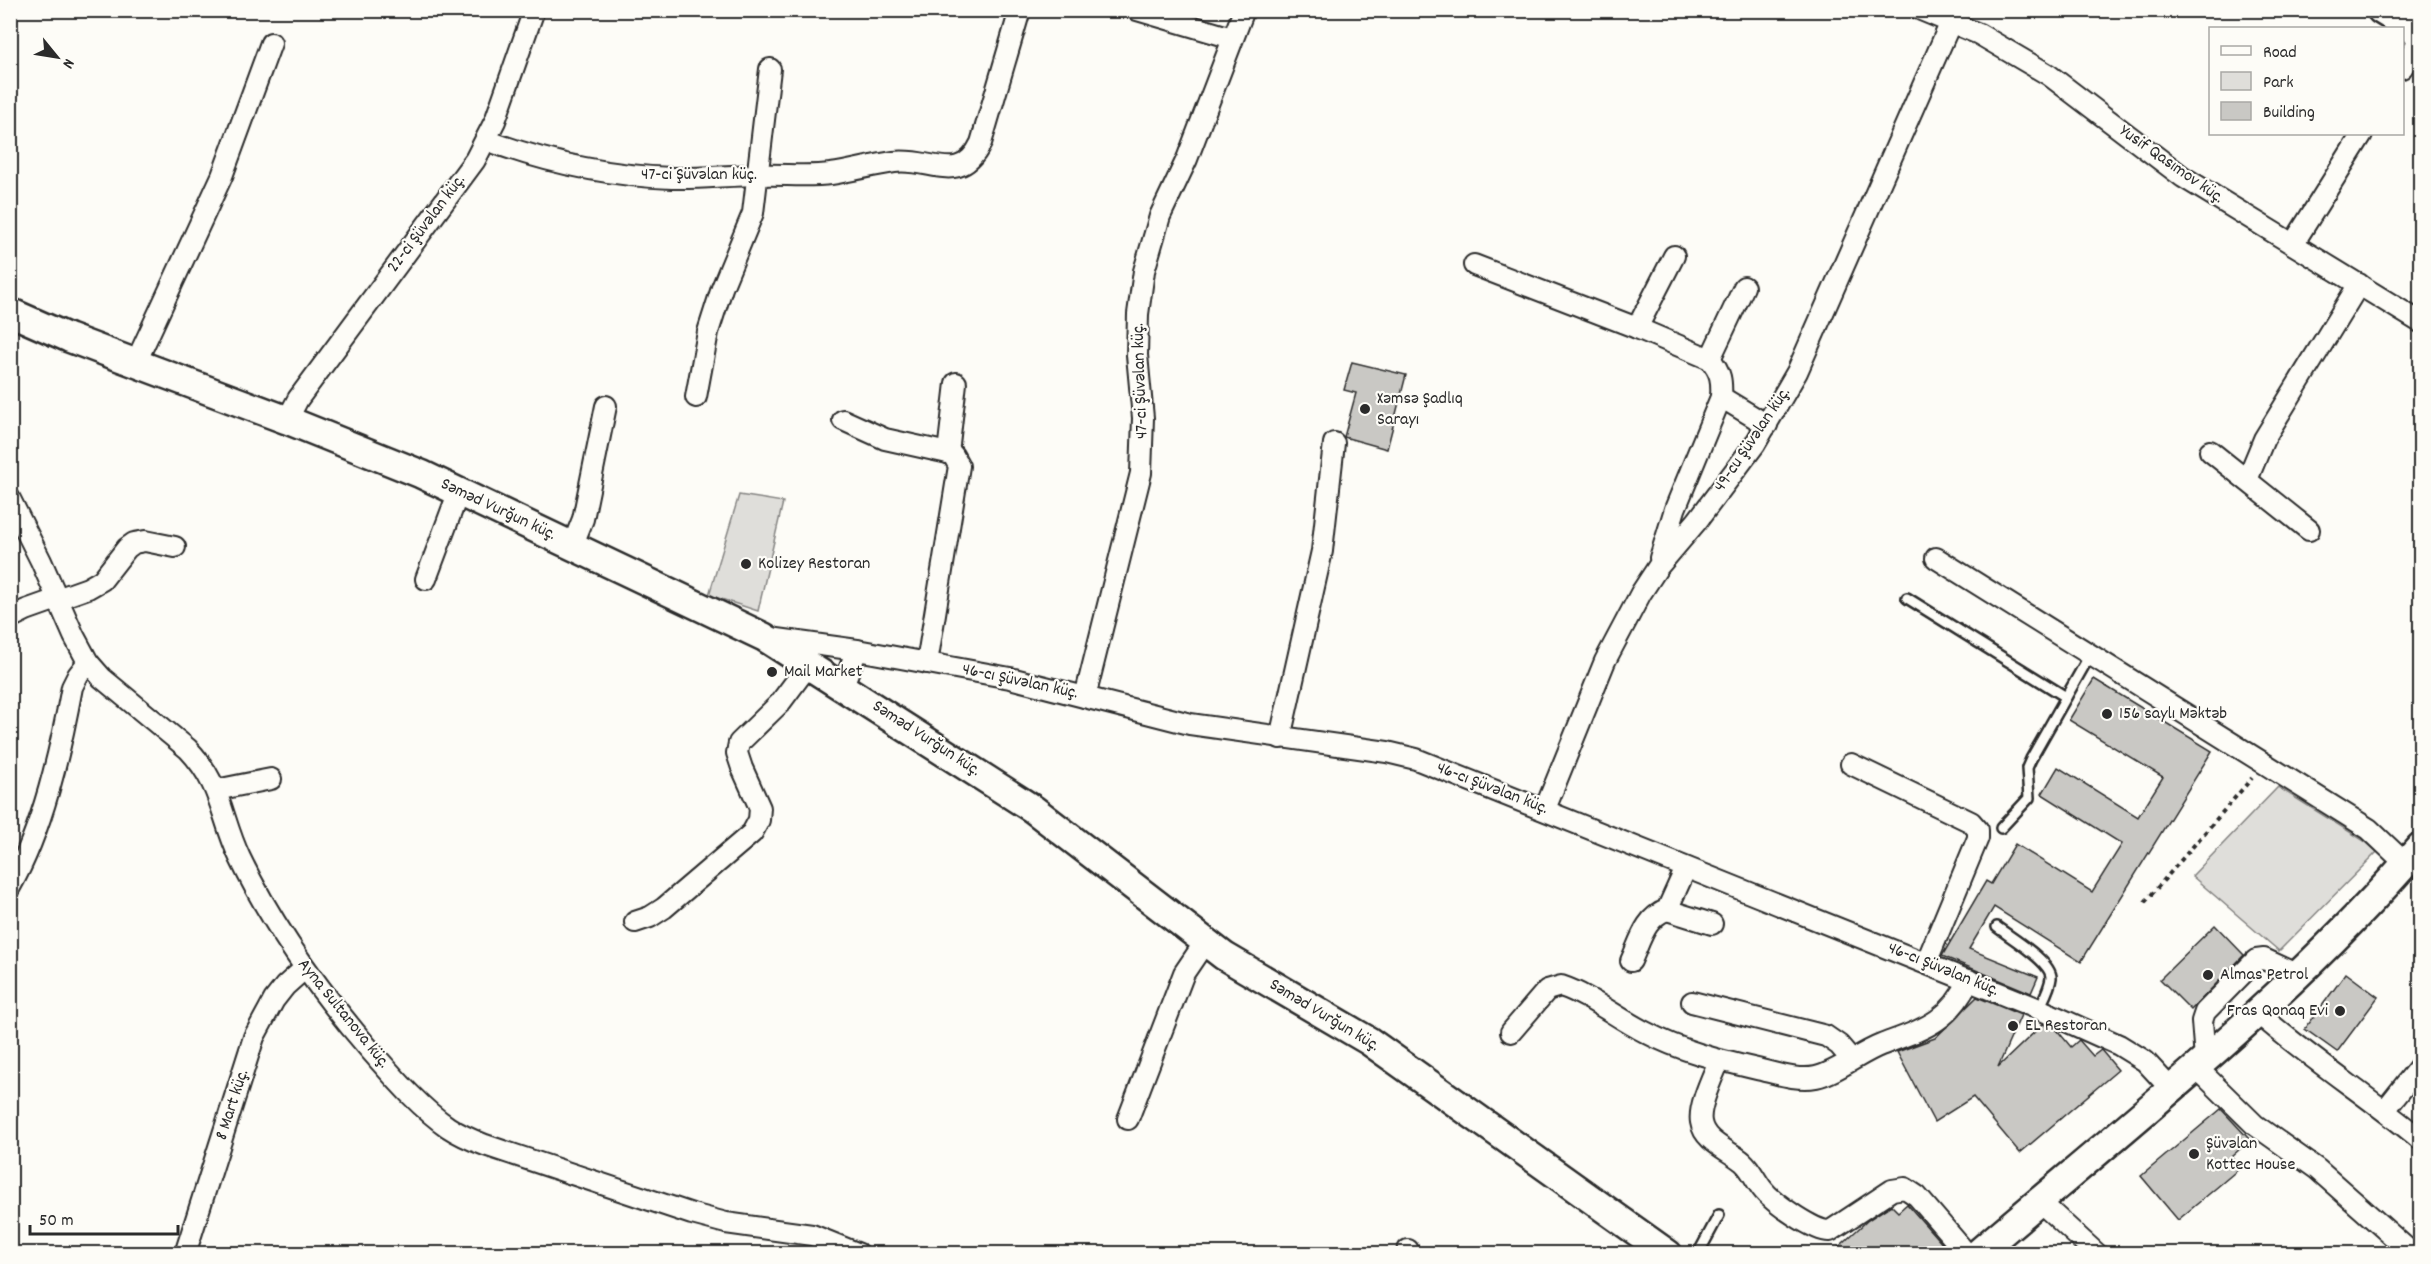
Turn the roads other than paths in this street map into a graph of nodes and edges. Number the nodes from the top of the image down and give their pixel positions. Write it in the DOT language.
graph roads {
  1 [pos="534,10"];
  2 [pos="1020,10"];
  3 [pos="1137,10"];
  4 [pos="1244,10"];
  5 [pos="1922,10"];
  6 [pos="2381,10"];
  7 [pos="1951,22"];
  8 [pos="2421,34"];
  9 [pos="1232,38"];
  10 [pos="2421,39"];
  11 [pos="271,43"];
  12 [pos="2404,66"];
  13 [pos="770,69"];
  14 [pos="2361,135"];
  15 [pos="486,140"];
  16 [pos="758,175"];
  17 [pos="2293,244"];
  18 [pos="1674,256"];
  19 [pos="1474,265"];
  20 [pos="2359,284"];
  21 [pos="1744,287"];
  22 [pos="10,312"];
  23 [pos="2421,322"];
  24 [pos="1637,328"];
  25 [pos="1710,359"];
  26 [pos="136,362"];
  27 [pos="956,383"];
  28 [pos="696,397"];
  29 [pos="1721,397"];
  30 [pos="606,406"];
  31 [pos="287,420"];
  32 [pos="843,420"];
  33 [pos="1767,425"];
  34 [pos="1334,443"];
  35 [pos="2210,451"];
  36 [pos="948,453"];
  37 [pos="2247,480"];
  38 [pos="459,491"];
  39 [pos="10,499"];
  40 [pos="2309,530"];
  41 [pos="573,544"];
  42 [pos="176,547"];
  43 [pos="1936,558"];
  44 [pos="1658,567"];
  45 [pos="426,579"];
  46 [pos="57,598"];
  47 [pos="1907,598"];
  48 [pos="10,618"];
  49 [pos="764,637"];
  50 [pos="857,650"];
  51 [pos="2090,655"];
  52 [pos="88,662"];
  53 [pos="927,663"];
  54 [pos="809,664"];
  55 [pos="843,685"];
  56 [pos="1085,697"];
  57 [pos="2066,697"];
  58 [pos="1280,738"];
  59 [pos="1851,764"];
  60 [pos="270,779"];
  61 [pos="216,790"];
  62 [pos="1545,809"];
  63 [pos="2001,828"];
  64 [pos="2413,855"];
  65 [pos="1686,868"];
  66 [pos="10,888"];
  67 [pos="1666,910"];
  68 [pos="635,922"];
  69 [pos="1712,924"];
  70 [pos="1997,927"];
  71 [pos="1205,942"];
  72 [pos="1631,961"];
  73 [pos="1926,963"];
  74 [pos="304,969"];
  75 [pos="2299,975"];
  76 [pos="1969,980"];
  77 [pos="1692,1002"];
  78 [pos="2039,1009"];
  79 [pos="2259,1014"];
  80 [pos="1511,1032"];
  81 [pos="1851,1059"];
  82 [pos="1719,1061"];
  83 [pos="2201,1063"];
  84 [pos="2421,1066"];
  85 [pos="2170,1088"];
  86 [pos="2385,1110"];
  87 [pos="1128,1119"];
  88 [pos="2421,1139"];
  89 [pos="2039,1201"];
  90 [pos="1719,1215"];
  91 [pos="185,1254"];
  92 [pos="859,1254"];
  93 [pos="1668,1254"];
  94 [pos="1698,1254"];
  95 [pos="1967,1254"];
  96 [pos="1977,1254"];
  97 [pos="2097,1254"];
  98 [pos="2413,1254"];
  1 -- 15 [label="street, 22-ci Şüvəlan küç."];
  2 -- 16 [label="street, 47-ci Şüvəlan küç."];
  3 -- 9 [label="street"];
  4 -- 9 [label="street, 47-ci Şüvəlan küç."];
  5 -- 7 [label="street, Yusif Qasımov küç."];
  6 -- 8 [label="street"];
  7 -- 17 [label="street, Yusif Qasımov küç."];
  7 -- 33 [label="street, 49-cu Şüvəlan küç."];
  9 -- 56 [label="street, 47-ci Şüvəlan küç."];
  10 -- 12 [label="street"];
  11 -- 26 [label="street"];
  13 -- 16 [label="street"];
  14 -- 17 [label="street"];
  15 -- 16 [label="street, 47-ci Şüvəlan küç."];
  15 -- 31 [label="street, 22-ci Şüvəlan küç."];
  16 -- 28 [label="street"];
  17 -- 20 [label="street, Yusif Qasımov küç."];
  18 -- 24 [label="street"];
  19 -- 24 [label="street"];
  20 -- 23 [label="street, Yusif Qasımov küç."];
  20 -- 37 [label="street"];
  21 -- 25 [label="street"];
  22 -- 26 [label="street, Səməd Vurğun küç."];
  24 -- 25 [label="street"];
  25 -- 29 [label="street"];
  26 -- 31 [label="street, Səməd Vurğun küç."];
  27 -- 36 [label="street"];
  29 -- 33 [label="street"];
  29 -- 44 [label="street"];
  30 -- 41 [label="street"];
  31 -- 38 [label="street, Səməd Vurğun küç."];
  32 -- 36 [label="street"];
  33 -- 44 [label="street, 49-cu Şüvəlan küç."];
  34 -- 58 [label="street"];
  35 -- 37 [label="street"];
  36 -- 53 [label="street"];
  37 -- 40 [label="street"];
  38 -- 41 [label="street, Səməd Vurğun küç."];
  38 -- 45 [label="street"];
  39 -- 46 [label="street, Ayna Sultanova küç."];
  41 -- 49 [label="street, Səməd Vurğun küç."];
  42 -- 46 [label="street"];
  43 -- 51 [label="street"];
  44 -- 62 [label="street, 49-cu Şüvəlan küç."];
  46 -- 48 [label="street"];
  46 -- 52 [label="street, Ayna Sultanova küç."];
  47 -- 57 [label="lane"];
  49 -- 50 [label="street, 46-cı Şüvəlan küç."];
  49 -- 54 [label="street, Səməd Vurğun küç."];
  50 -- 53 [label="street, 46-cı Şüvəlan küç."];
  50 -- 55 [label="street"];
  51 -- 57 [label="lane"];
  51 -- 64 [label="street"];
  52 -- 61 [label="street, Ayna Sultanova küç."];
  52 -- 66 [label="street"];
  53 -- 56 [label="street, 46-cı Şüvəlan küç."];
  54 -- 55 [label="street, Səməd Vurğun küç."];
  54 -- 68 [label="street"];
  55 -- 71 [label="street, Səməd Vurğun küç."];
  56 -- 58 [label="street, 46-cı Şüvəlan küç."];
  57 -- 63 [label="lane"];
  58 -- 62 [label="street, 46-cı Şüvəlan küç."];
  59 -- 73 [label="street"];
  60 -- 61 [label="street"];
  61 -- 74 [label="street, Ayna Sultanova küç."];
  62 -- 65 [label="street, 46-cı Şüvəlan küç."];
  64 -- 75 [label="street"];
  65 -- 67 [label="street"];
  65 -- 73 [label="street, 46-cı Şüvəlan küç."];
  67 -- 69 [label="street"];
  67 -- 72 [label="street"];
  70 -- 78 [label="lane"];
  71 -- 87 [label="street"];
  71 -- 93 [label="street, Səməd Vurğun küç."];
  73 -- 76 [label="street, 46-cı Şüvəlan küç."];
  74 -- 91 [label="street, 8 Mart küç."];
  74 -- 92 [label="street, Ayna Sultanova küç."];
  75 -- 79 [label="street"];
  75 -- 83 [label="street"];
  76 -- 78 [label="street, 46-cı Şüvəlan küç."];
  76 -- 81 [label="street"];
  77 -- 81 [label="street"];
  78 -- 85 [label="street, 46-cı Şüvəlan küç."];
  79 -- 83 [label="street"];
  79 -- 86 [label="street"];
  80 -- 82 [label="street"];
  81 -- 82 [label="street"];
  82 -- 95 [label="street"];
  83 -- 85 [label="street"];
  83 -- 98 [label="street"];
  84 -- 86 [label="street"];
  85 -- 89 [label="street"];
  86 -- 88 [label="street"];
  89 -- 96 [label="street"];
  89 -- 97 [label="street"];
  90 -- 94 [label="lane"];
}
